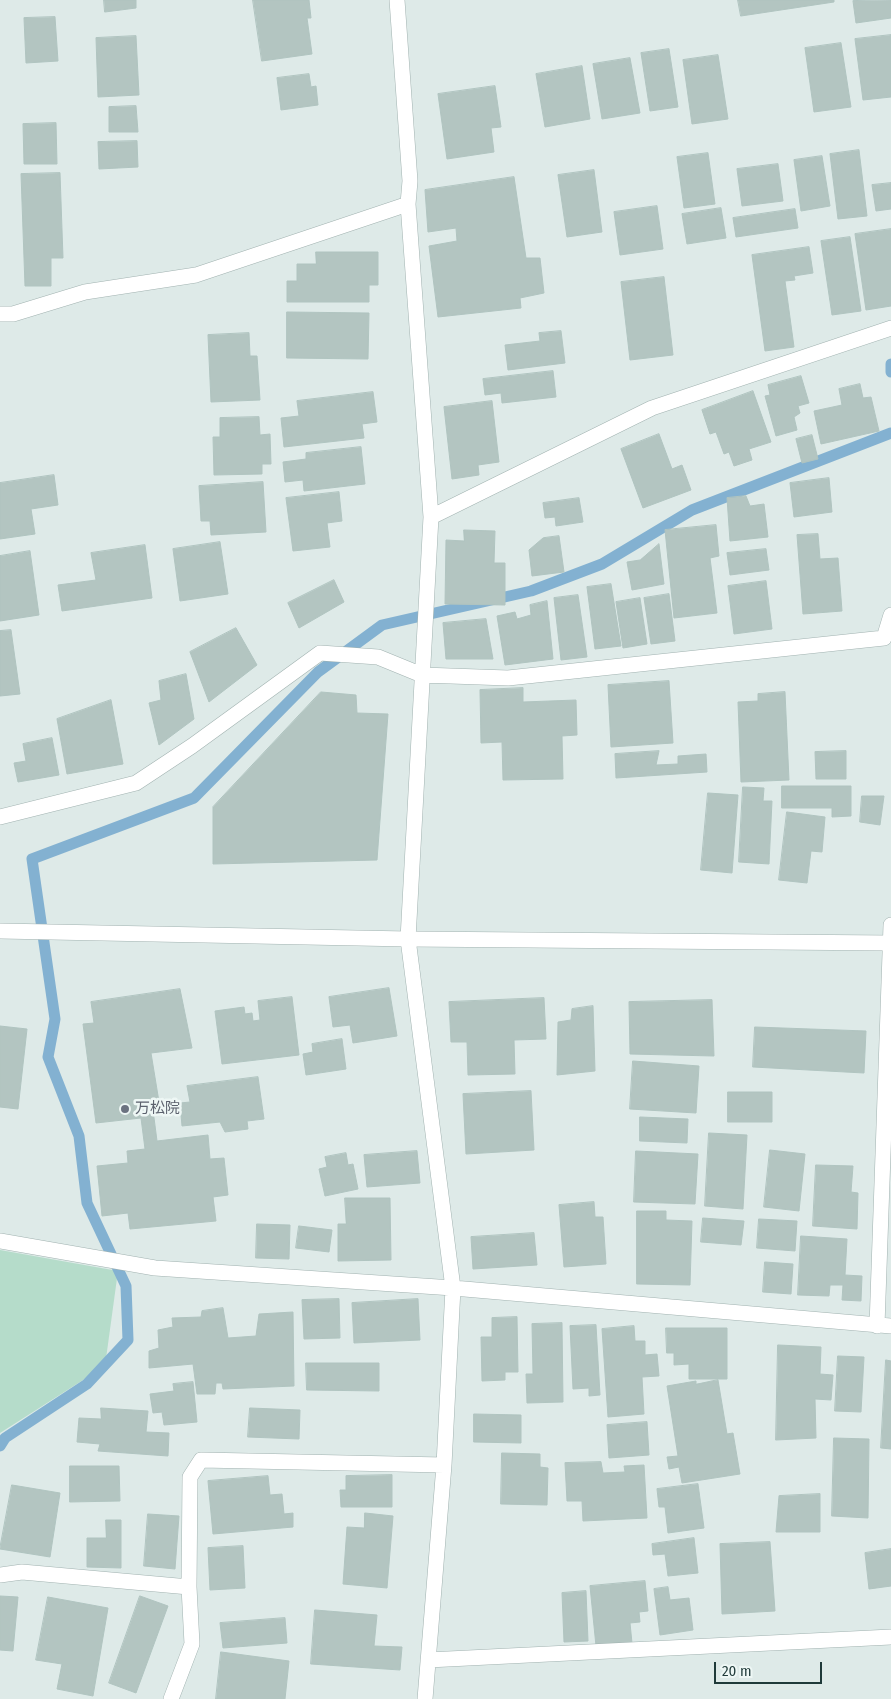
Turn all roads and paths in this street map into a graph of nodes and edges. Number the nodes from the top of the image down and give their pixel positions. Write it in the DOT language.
graph roads {
  1 [pos="397,0"];
  2 [pos="408,204"];
  3 [pos="0,314"];
  4 [pos="891,328"];
  5 [pos="431,517"];
  6 [pos="891,615"];
  7 [pos="888,643"];
  8 [pos="422,675"];
  9 [pos="0,817"];
  10 [pos="891,925"];
  11 [pos="0,931"];
  12 [pos="408,939"];
  13 [pos="890,943"];
  14 [pos="0,1241"];
  15 [pos="453,1288"];
  16 [pos="884,1326"];
  17 [pos="444,1465"];
  18 [pos="0,1575"];
  19 [pos="189,1587"];
  20 [pos="891,1637"];
  21 [pos="428,1660"];
  22 [pos="171,1699"];
  23 [pos="425,1699"];
  1 -- 2 [label="street"];
  2 -- 3 [label="street"];
  2 -- 5 [label="street"];
  4 -- 5 [label="street"];
  5 -- 8 [label="street"];
  6 -- 7 [label="street"];
  7 -- 8 [label="street"];
  8 -- 9 [label="street"];
  8 -- 12 [label="street"];
  10 -- 13 [label="street"];
  11 -- 12 [label="street"];
  12 -- 13 [label="street"];
  12 -- 15 [label="street"];
  13 -- 16 [label="street"];
  14 -- 15 [label="street"];
  15 -- 16 [label="street"];
  15 -- 17 [label="street"];
  17 -- 19 [label="street"];
  17 -- 21 [label="street"];
  18 -- 19 [label="street"];
  19 -- 22 [label="street"];
  20 -- 21 [label="street"];
  21 -- 23 [label="street"];
}
